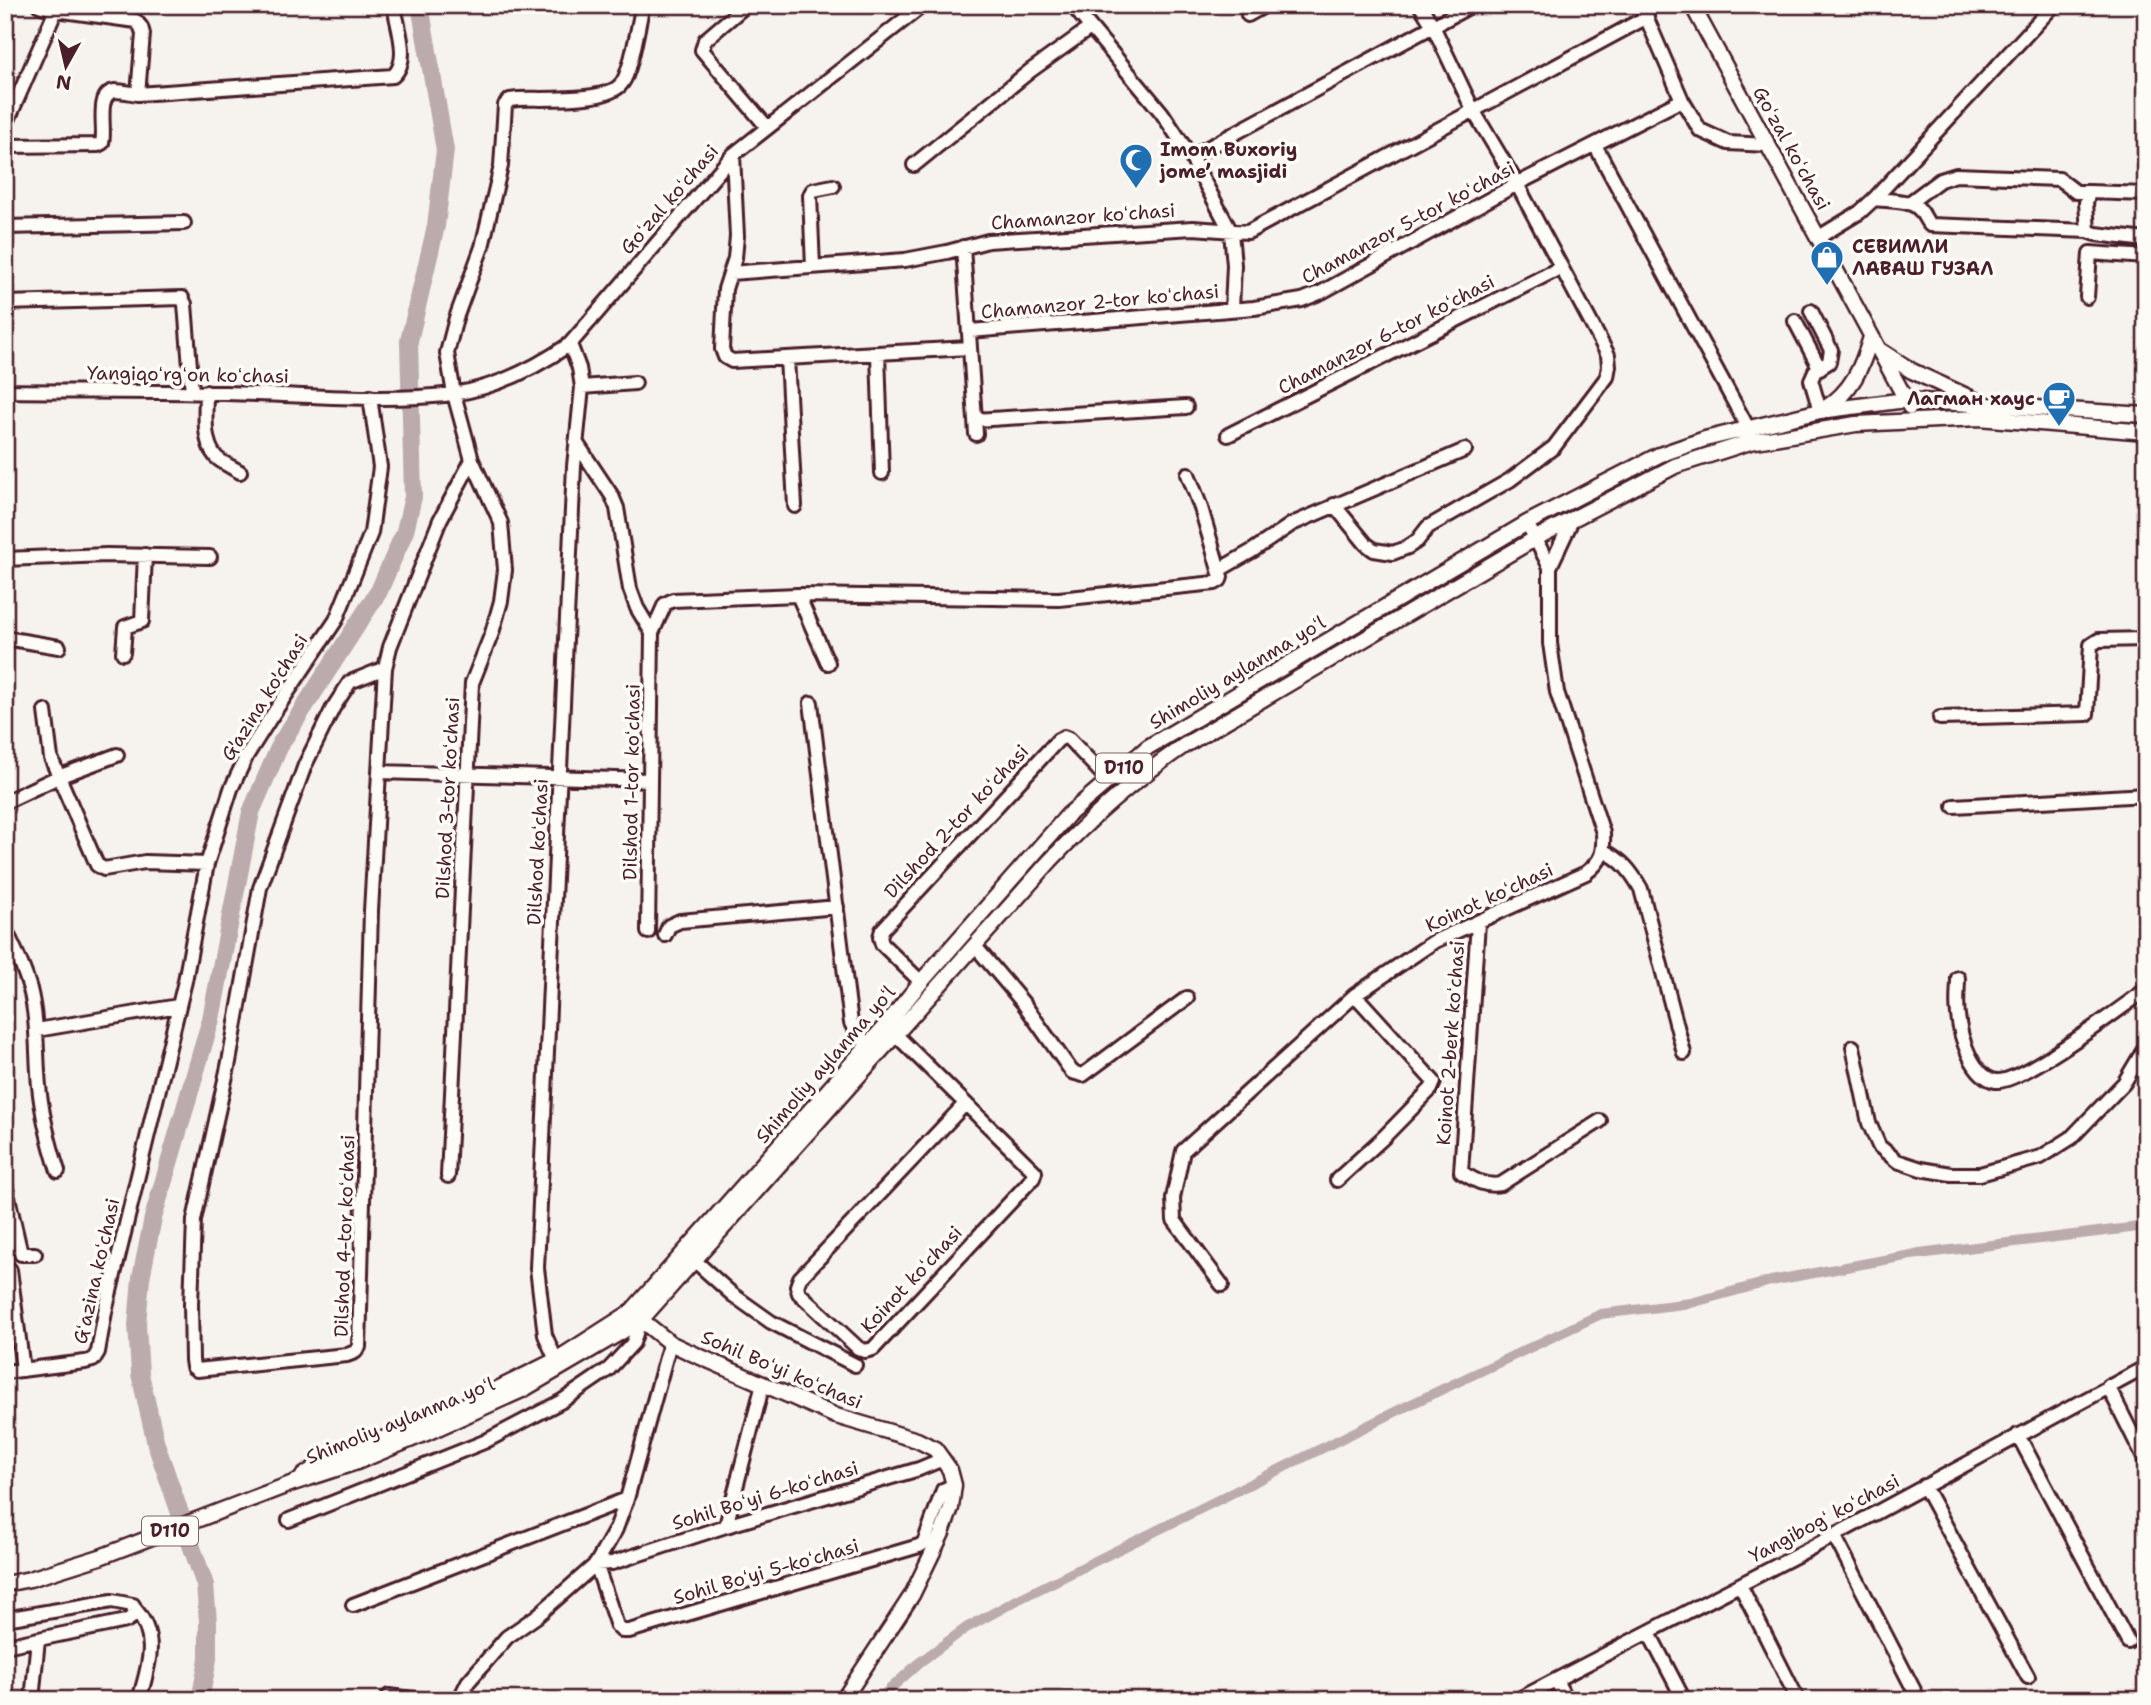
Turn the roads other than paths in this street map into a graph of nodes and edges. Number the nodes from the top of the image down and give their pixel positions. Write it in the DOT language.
graph roads {
  1 [pos="39,5"];
  2 [pos="394,5"];
  3 [pos="643,5"];
  4 [pos="746,5"];
  5 [pos="923,5"];
  6 [pos="1072,5"];
  7 [pos="1094,5"];
  8 [pos="1266,5"];
  9 [pos="1420,5"];
  10 [pos="1472,5"];
  11 [pos="1692,5"];
  12 [pos="2054,5"];
  13 [pos="56,10"];
  14 [pos="1644,11"];
  15 [pos="1248,15"];
  16 [pos="1081,16"];
  17 [pos="1433,26"];
  18 [pos="1090,28"];
  19 [pos="138,94"];
  20 [pos="1682,100"];
  21 [pos="1474,110"];
  22 [pos="5,127"];
  23 [pos="767,127"];
  24 [pos="1595,145"];
  25 [pos="1768,145"];
  26 [pos="5,146"];
  27 [pos="733,155"];
  28 [pos="1191,157"];
  29 [pos="914,165"];
  30 [pos="1517,184"];
  31 [pos="833,186"];
  32 [pos="2089,192"];
  33 [pos="2146,194"];
  34 [pos="1874,199"];
  35 [pos="1909,203"];
  36 [pos="184,223"];
  37 [pos="5,227"];
  38 [pos="1231,232"];
  39 [pos="2092,232"];
  40 [pos="1819,237"];
  41 [pos="2146,240"];
  42 [pos="963,247"];
  43 [pos="2090,253"];
  44 [pos="2146,257"];
  45 [pos="813,267"];
  46 [pos="1560,268"];
  47 [pos="730,273"];
  48 [pos="2087,297"];
  49 [pos="5,303"];
  50 [pos="1232,309"];
  51 [pos="1811,311"];
  52 [pos="1795,321"];
  53 [pos="970,331"];
  54 [pos="1875,343"];
  55 [pos="570,344"];
  56 [pos="969,348"];
  57 [pos="878,353"];
  58 [pos="787,358"];
  59 [pos="1820,369"];
  60 [pos="635,383"];
  61 [pos="582,387"];
  62 [pos="5,391"];
  63 [pos="192,392"];
  64 [pos="206,392"];
  65 [pos="454,394"];
  66 [pos="438,395"];
  67 [pos="370,397"];
  68 [pos="1906,400"];
  69 [pos="1982,404"];
  70 [pos="1186,407"];
  71 [pos="1820,411"];
  72 [pos="2146,415"];
  73 [pos="975,420"];
  74 [pos="1917,420"];
  75 [pos="1748,428"];
  76 [pos="2146,432"];
  77 [pos="976,435"];
  78 [pos="1228,435"];
  79 [pos="576,442"];
  80 [pos="1465,450"];
  81 [pos="472,460"];
  82 [pos="240,472"];
  83 [pos="882,472"];
  84 [pos="1188,474"];
  85 [pos="1334,505"];
  86 [pos="795,506"];
  87 [pos="1573,517"];
  88 [pos="1527,523"];
  89 [pos="1536,538"];
  90 [pos="145,555"];
  91 [pos="210,557"];
  92 [pos="5,559"];
  93 [pos="1550,567"];
  94 [pos="1219,569"];
  95 [pos="798,596"];
  96 [pos="652,633"];
  97 [pos="5,638"];
  98 [pos="2146,639"];
  99 [pos="59,646"];
  100 [pos="123,653"];
  101 [pos="828,663"];
  102 [pos="385,668"];
  103 [pos="1244,689"];
  104 [pos="811,703"];
  105 [pos="1255,703"];
  106 [pos="45,712"];
  107 [pos="1940,718"];
  108 [pos="117,755"];
  109 [pos="379,772"];
  110 [pos="468,776"];
  111 [pos="58,777"];
  112 [pos="559,779"];
  113 [pos="649,780"];
  114 [pos="1109,781"];
  115 [pos="2146,795"];
  116 [pos="5,802"];
  117 [pos="1954,806"];
  118 [pos="1604,850"];
  119 [pos="207,864"];
  120 [pos="836,907"];
  121 [pos="1478,923"];
  122 [pos="5,929"];
  123 [pos="648,932"];
  124 [pos="665,934"];
  125 [pos="975,946"];
  126 [pos="1958,978"];
  127 [pos="921,982"];
  128 [pos="2146,990"];
  129 [pos="1355,995"];
  130 [pos="1186,998"];
  131 [pos="178,1006"];
  132 [pos="37,1030"];
  133 [pos="891,1030"];
  134 [pos="869,1044"];
  135 [pos="2146,1046"];
  136 [pos="1853,1047"];
  137 [pos="1684,1053"];
  138 [pos="965,1104"];
  139 [pos="1600,1121"];
  140 [pos="146,1144"];
  141 [pos="58,1171"];
  142 [pos="448,1176"];
  143 [pos="1337,1180"];
  144 [pos="5,1184"];
  145 [pos="35,1254"];
  146 [pos="695,1261"];
  147 [pos="10,1270"];
  148 [pos="1222,1285"];
  149 [pos="636,1316"];
  150 [pos="670,1343"];
  151 [pos="556,1360"];
  152 [pos="855,1365"];
  153 [pos="2146,1367"];
  154 [pos="23,1370"];
  155 [pos="5,1372"];
  156 [pos="763,1384"];
  157 [pos="2108,1386"];
  158 [pos="2018,1435"];
  159 [pos="943,1459"];
  160 [pos="2146,1462"];
  161 [pos="293,1483"];
  162 [pos="954,1485"];
  163 [pos="1924,1486"];
  164 [pos="626,1499"];
  165 [pos="289,1520"];
  166 [pos="726,1526"];
  167 [pos="1834,1535"];
  168 [pos="596,1564"];
  169 [pos="5,1578"];
  170 [pos="30,1579"];
  171 [pos="1740,1585"];
  172 [pos="5,1587"];
  173 [pos="353,1605"];
  174 [pos="135,1609"];
  175 [pos="5,1619"];
  176 [pos="1649,1633"];
  177 [pos="38,1639"];
  178 [pos="2128,1642"];
  179 [pos="5,1646"];
  180 [pos="2028,1677"];
  181 [pos="1556,1680"];
  182 [pos="390,1696"];
  183 [pos="32,1700"];
  184 [pos="139,1700"];
  185 [pos="423,1700"];
  186 [pos="459,1700"];
  187 [pos="843,1700"];
  188 [pos="1517,1700"];
  189 [pos="1566,1700"];
  190 [pos="1684,1700"];
  191 [pos="1798,1700"];
  192 [pos="1919,1700"];
  1 -- 13 [label="street"];
  2 -- 19 [label="street"];
  3 -- 65 [label="street, Dilshod 3-tor koʻchasi"];
  4 -- 23 [label="street"];
  5 -- 23 [label="street, Goʻzal koʻchasi"];
  6 -- 16 [label="street"];
  7 -- 16 [label="street"];
  8 -- 15 [label="street"];
  9 -- 17 [label="street"];
  10 -- 17 [label="street"];
  11 -- 25 [label="main road, Goʻzal koʻchasi"];
  12 -- 34 [label="street"];
  13 -- 19 [label="street"];
  13 -- 22 [label="street"];
  14 -- 20 [label="street"];
  14 -- 21 [label="street, Chamanzor koʻchasi"];
  16 -- 18 [label="street"];
  17 -- 21 [label="street"];
  17 -- 28 [label="street"];
  18 -- 28 [label="street"];
  18 -- 29 [label="street"];
  19 -- 26 [label="street"];
  20 -- 24 [label="street, Chamanzor 5-tor koʻchasi"];
  20 -- 25 [label="street"];
  21 -- 30 [label="street"];
  21 -- 38 [label="street, Chamanzor koʻchasi"];
  23 -- 27 [label="street, Goʻzal koʻchasi"];
  24 -- 30 [label="street, Chamanzor 5-tor koʻchasi"];
  24 -- 75 [label="street"];
  25 -- 40 [label="main road, Goʻzal koʻchasi"];
  27 -- 47 [label="street"];
  27 -- 55 [label="street, Goʻzal koʻchasi"];
  28 -- 38 [label="street"];
  30 -- 46 [label="street"];
  30 -- 50 [label="street, Chamanzor 5-tor koʻchasi"];
  31 -- 45 [label="street"];
  32 -- 33 [label="street"];
  32 -- 35 [label="street"];
  32 -- 39 [label="street"];
  34 -- 35 [label="street"];
  34 -- 40 [label="street"];
  35 -- 39 [label="street"];
  36 -- 37 [label="street"];
  38 -- 42 [label="street, Chamanzor koʻchasi"];
  38 -- 50 [label="street"];
  39 -- 41 [label="street"];
  39 -- 43 [label="street"];
  40 -- 54 [label="main road, Goʻzal koʻchasi"];
  42 -- 45 [label="street, Chamanzor koʻchasi"];
  42 -- 53 [label="street"];
  43 -- 44 [label="street"];
  43 -- 48 [label="street"];
  45 -- 47 [label="street, Chamanzor koʻchasi"];
  46 -- 78 [label="street, Chamanzor 6-tor koʻchasi"];
  46 -- 85 [label="street"];
  47 -- 58 [label="street"];
  49 -- 63 [label="street"];
  50 -- 53 [label="street, Chamanzor 2-tor koʻchasi"];
  51 -- 59 [label="street"];
  52 -- 59 [label="street"];
  53 -- 56 [label="street"];
  54 -- 68 [label="main road, Goʻzal koʻchasi"];
  54 -- 69 [label="main road"];
  54 -- 71 [label="main road"];
  55 -- 61 [label="street, Dilshod koʻchasi"];
  55 -- 65 [label="street, Goʻzal koʻchasi"];
  56 -- 57 [label="street"];
  56 -- 73 [label="street"];
  57 -- 58 [label="street"];
  57 -- 83 [label="street"];
  58 -- 86 [label="street"];
  59 -- 71 [label="street"];
  60 -- 61 [label="street"];
  61 -- 79 [label="street, Dilshod koʻchasi"];
  62 -- 63 [label="street, Yangiqoʻrgʻon koʻchasi"];
  63 -- 64 [label="street, Yangiqoʻrgʻon koʻchasi"];
  64 -- 67 [label="street, Yangiqoʻrgʻon koʻchasi"];
  64 -- 82 [label="street"];
  65 -- 66 [label="street, Goʻzal koʻchasi"];
  65 -- 81 [label="street, Dilshod 3-tor koʻchasi"];
  66 -- 67 [label="street, Yangiqoʻrgʻon koʻchasi"];
  67 -- 119 [label="street, G'azina ko'chasi"];
  68 -- 69 [label="main road, Shimoliy aylanma yoʻl / D110"];
  68 -- 71 [label="main road, Shimoliy aylanma yoʻl / D110"];
  68 -- 74 [label="main road, Goʻzal koʻchasi"];
  69 -- 72 [label="main road, Shimoliy aylanma yoʻl / D110"];
  70 -- 73 [label="street"];
  71 -- 75 [label="main road, Shimoliy aylanma yoʻl / D110"];
  73 -- 77 [label="street"];
  74 -- 76 [label="main road, Shimoliy aylanma yoʻl / D110"];
  74 -- 87 [label="main road, Shimoliy aylanma yoʻl / D110"];
  75 -- 88 [label="main road, Shimoliy aylanma yoʻl / D110"];
  79 -- 96 [label="street"];
  79 -- 112 [label="street, Dilshod koʻchasi"];
  80 -- 85 [label="street"];
  81 -- 102 [label="street, Dilshod 4-tor koʻchasi"];
  81 -- 110 [label="street, Dilshod 3-tor koʻchasi"];
  84 -- 94 [label="street"];
  85 -- 94 [label="street"];
  87 -- 89 [label="main road, Shimoliy aylanma yoʻl / D110"];
  87 -- 93 [label="street"];
  88 -- 89 [label="street"];
  88 -- 103 [label="main road, Shimoliy aylanma yoʻl / D110"];
  89 -- 93 [label="street"];
  89 -- 105 [label="main road, Shimoliy aylanma yoʻl / D110"];
  90 -- 91 [label="street"];
  90 -- 92 [label="street"];
  90 -- 100 [label="street"];
  93 -- 118 [label="street"];
  94 -- 95 [label="street"];
  95 -- 96 [label="street"];
  95 -- 101 [label="street"];
  96 -- 113 [label="street, Dilshod 1-tor koʻchasi"];
  97 -- 99 [label="street"];
  98 -- 107 [label="street"];
  102 -- 109 [label="street, Dilshod 4-tor koʻchasi"];
  102 -- 109 [label="street, Dilshod 4-tor koʻchasi"];
  103 -- 105 [label="main road"];
  103 -- 114 [label="main road, Shimoliy aylanma yoʻl / D110"];
  104 -- 120 [label="street"];
  105 -- 125 [label="main road, Shimoliy aylanma yoʻl / D110"];
  106 -- 111 [label="street"];
  108 -- 111 [label="street"];
  109 -- 110 [label="street"];
  110 -- 112 [label="street"];
  110 -- 142 [label="street, Dilshod 3-tor koʻchasi"];
  111 -- 116 [label="street"];
  111 -- 119 [label="street"];
  112 -- 113 [label="street"];
  112 -- 151 [label="street, Dilshod koʻchasi"];
  113 -- 123 [label="street, Dilshod 1-tor koʻchasi"];
  114 -- 127 [label="main road, Shimoliy aylanma yoʻl / D110"];
  114 -- 127 [label="street, Dilshod 2-tor koʻchasi"];
  115 -- 117 [label="street"];
  118 -- 121 [label="street, Koinot koʻchasi"];
  118 -- 137 [label="street"];
  119 -- 131 [label="street, G'azina ko'chasi"];
  120 -- 124 [label="street"];
  120 -- 134 [label="street"];
  121 -- 129 [label="street, Koinot koʻchasi"];
  121 -- 139 [label="street, Koinot 2-berk koʻchasi"];
  122 -- 132 [label="street"];
  125 -- 130 [label="street"];
  125 -- 133 [label="main road, Shimoliy aylanma yoʻl / D110"];
  126 -- 128 [label="street"];
  127 -- 133 [label="main road, Shimoliy aylanma yoʻl / D110"];
  129 -- 143 [label="street"];
  129 -- 148 [label="street, Koinot koʻchasi"];
  131 -- 132 [label="street"];
  131 -- 140 [label="street, G'azina ko'chasi"];
  132 -- 141 [label="street"];
  133 -- 134 [label="main road, Shimoliy aylanma yoʻl / D110"];
  133 -- 138 [label="street, Koinot koʻchasi"];
  133 -- 146 [label="main road, Shimoliy aylanma yoʻl / D110"];
  134 -- 149 [label="main road, Shimoliy aylanma yoʻl / D110"];
  135 -- 136 [label="street"];
  138 -- 138 [label="street, Koinot koʻchasi"];
  140 -- 154 [label="street, Gʻazina koʻchasi"];
  144 -- 145 [label="street"];
  146 -- 149 [label="main road, Shimoliy aylanma yoʻl / D110"];
  146 -- 152 [label="street"];
  147 -- 154 [label="street"];
  149 -- 150 [label="main road, Sohil Boʻyi koʻchasi"];
  149 -- 151 [label="main road, Shimoliy aylanma yoʻl / D110"];
  149 -- 161 [label="main road, Shimoliy aylanma yoʻl / D110"];
  149 -- 165 [label="street"];
  150 -- 156 [label="main road, Sohil Boʻyi koʻchasi"];
  150 -- 164 [label="street"];
  151 -- 161 [label="main road, Shimoliy aylanma yoʻl / D110"];
  153 -- 157 [label="street, Yangibogʻ koʻchasi"];
  154 -- 155 [label="street, Gʻazina koʻchasi"];
  156 -- 159 [label="main road, Sohil Boʻyi koʻchasi"];
  156 -- 166 [label="street"];
  157 -- 158 [label="street, Yangibogʻ koʻchasi"];
  157 -- 160 [label="street"];
  158 -- 163 [label="street, Yangibogʻ koʻchasi"];
  158 -- 178 [label="street"];
  159 -- 162 [label="main road"];
  159 -- 166 [label="street, Sohil Boʻyi 6-koʻchasi"];
  161 -- 170 [label="main road, Shimoliy aylanma yoʻl / D110"];
  162 -- 168 [label="street, Sohil Boʻyi 5-koʻchasi"];
  162 -- 187 [label="main road"];
  163 -- 167 [label="street, Yangibogʻ koʻchasi"];
  163 -- 180 [label="street"];
  164 -- 168 [label="street"];
  164 -- 173 [label="street"];
  166 -- 168 [label="street, Sohil Boʻyi 6-koʻchasi"];
  167 -- 171 [label="street, Yangibogʻ koʻchasi"];
  167 -- 192 [label="street"];
  168 -- 186 [label="street"];
  169 -- 170 [label="main road"];
  170 -- 172 [label="main road, Shimoliy aylanma yoʻl"];
  171 -- 176 [label="street, Yangibogʻ koʻchasi"];
  171 -- 191 [label="street"];
  174 -- 175 [label="street"];
  174 -- 177 [label="street"];
  174 -- 184 [label="street"];
  176 -- 181 [label="street, Yangibogʻ koʻchasi"];
  176 -- 190 [label="street"];
  177 -- 179 [label="street"];
  177 -- 183 [label="street"];
  181 -- 188 [label="street, Yangibogʻ koʻchasi"];
  181 -- 189 [label="street"];
  182 -- 185 [label="street"];
}
